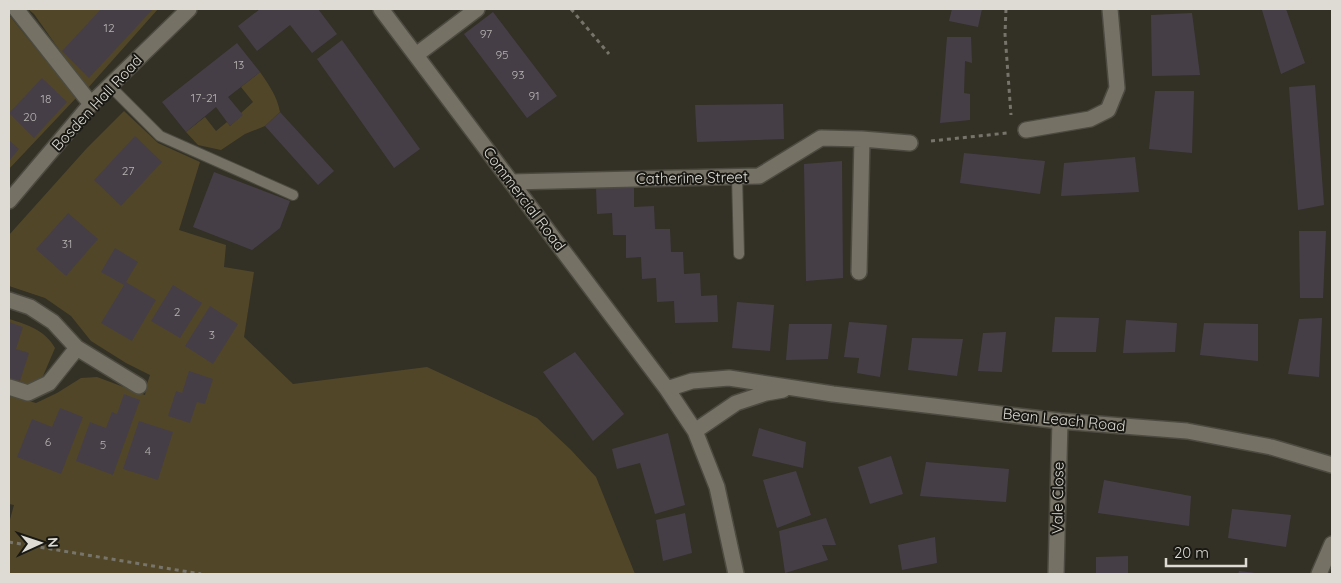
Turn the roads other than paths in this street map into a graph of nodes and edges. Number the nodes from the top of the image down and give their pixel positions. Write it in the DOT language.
graph roads {
  1 [pos="16,9"];
  2 [pos="189,9"];
  3 [pos="381,9"];
  4 [pos="477,9"];
  5 [pos="1110,9"];
  6 [pos="416,55"];
  7 [pos="110,86"];
  8 [pos="91,104"];
  9 [pos="1019,131"];
  10 [pos="862,139"];
  11 [pos="910,143"];
  12 [pos="737,176"];
  13 [pos="511,182"];
  14 [pos="294,195"];
  15 [pos="9,201"];
  16 [pos="739,254"];
  17 [pos="859,272"];
  18 [pos="9,300"];
  19 [pos="77,348"];
  20 [pos="139,386"];
  21 [pos="9,387"];
  22 [pos="794,388"];
  23 [pos="667,389"];
  24 [pos="1060,421"];
  25 [pos="695,432"];
  26 [pos="1332,465"];
  27 [pos="1332,544"];
  28 [pos="736,574"];
  29 [pos="1056,574"];
  30 [pos="1319,574"];
  1 -- 8 [label="street"];
  2 -- 7 [label="street, Bosden Hall Road"];
  3 -- 6 [label="street, Commercial Road"];
  4 -- 6 [label="street"];
  5 -- 9 [label="street"];
  6 -- 13 [label="street, Commercial Road"];
  7 -- 8 [label="street, Bosden Hall Road"];
  7 -- 14 [label="lane"];
  8 -- 15 [label="street, Bosden Hall Road"];
  10 -- 11 [label="street, Catherine Street"];
  10 -- 12 [label="street, Catherine Street"];
  10 -- 17 [label="street"];
  12 -- 13 [label="street, Catherine Street"];
  12 -- 16 [label="lane"];
  13 -- 23 [label="street, Commercial Road"];
  18 -- 19 [label="street"];
  19 -- 20 [label="street"];
  19 -- 21 [label="street"];
  22 -- 23 [label="street, Bean Leach Road"];
  22 -- 24 [label="street, Bean Leach Road"];
  22 -- 25 [label="street, Bean Leach Road"];
  23 -- 25 [label="street, Commercial Road"];
  24 -- 26 [label="street, Bean Leach Road"];
  24 -- 29 [label="street, Vale Close"];
  25 -- 28 [label="street, Commercial Road"];
  27 -- 30 [label="street"];
}
